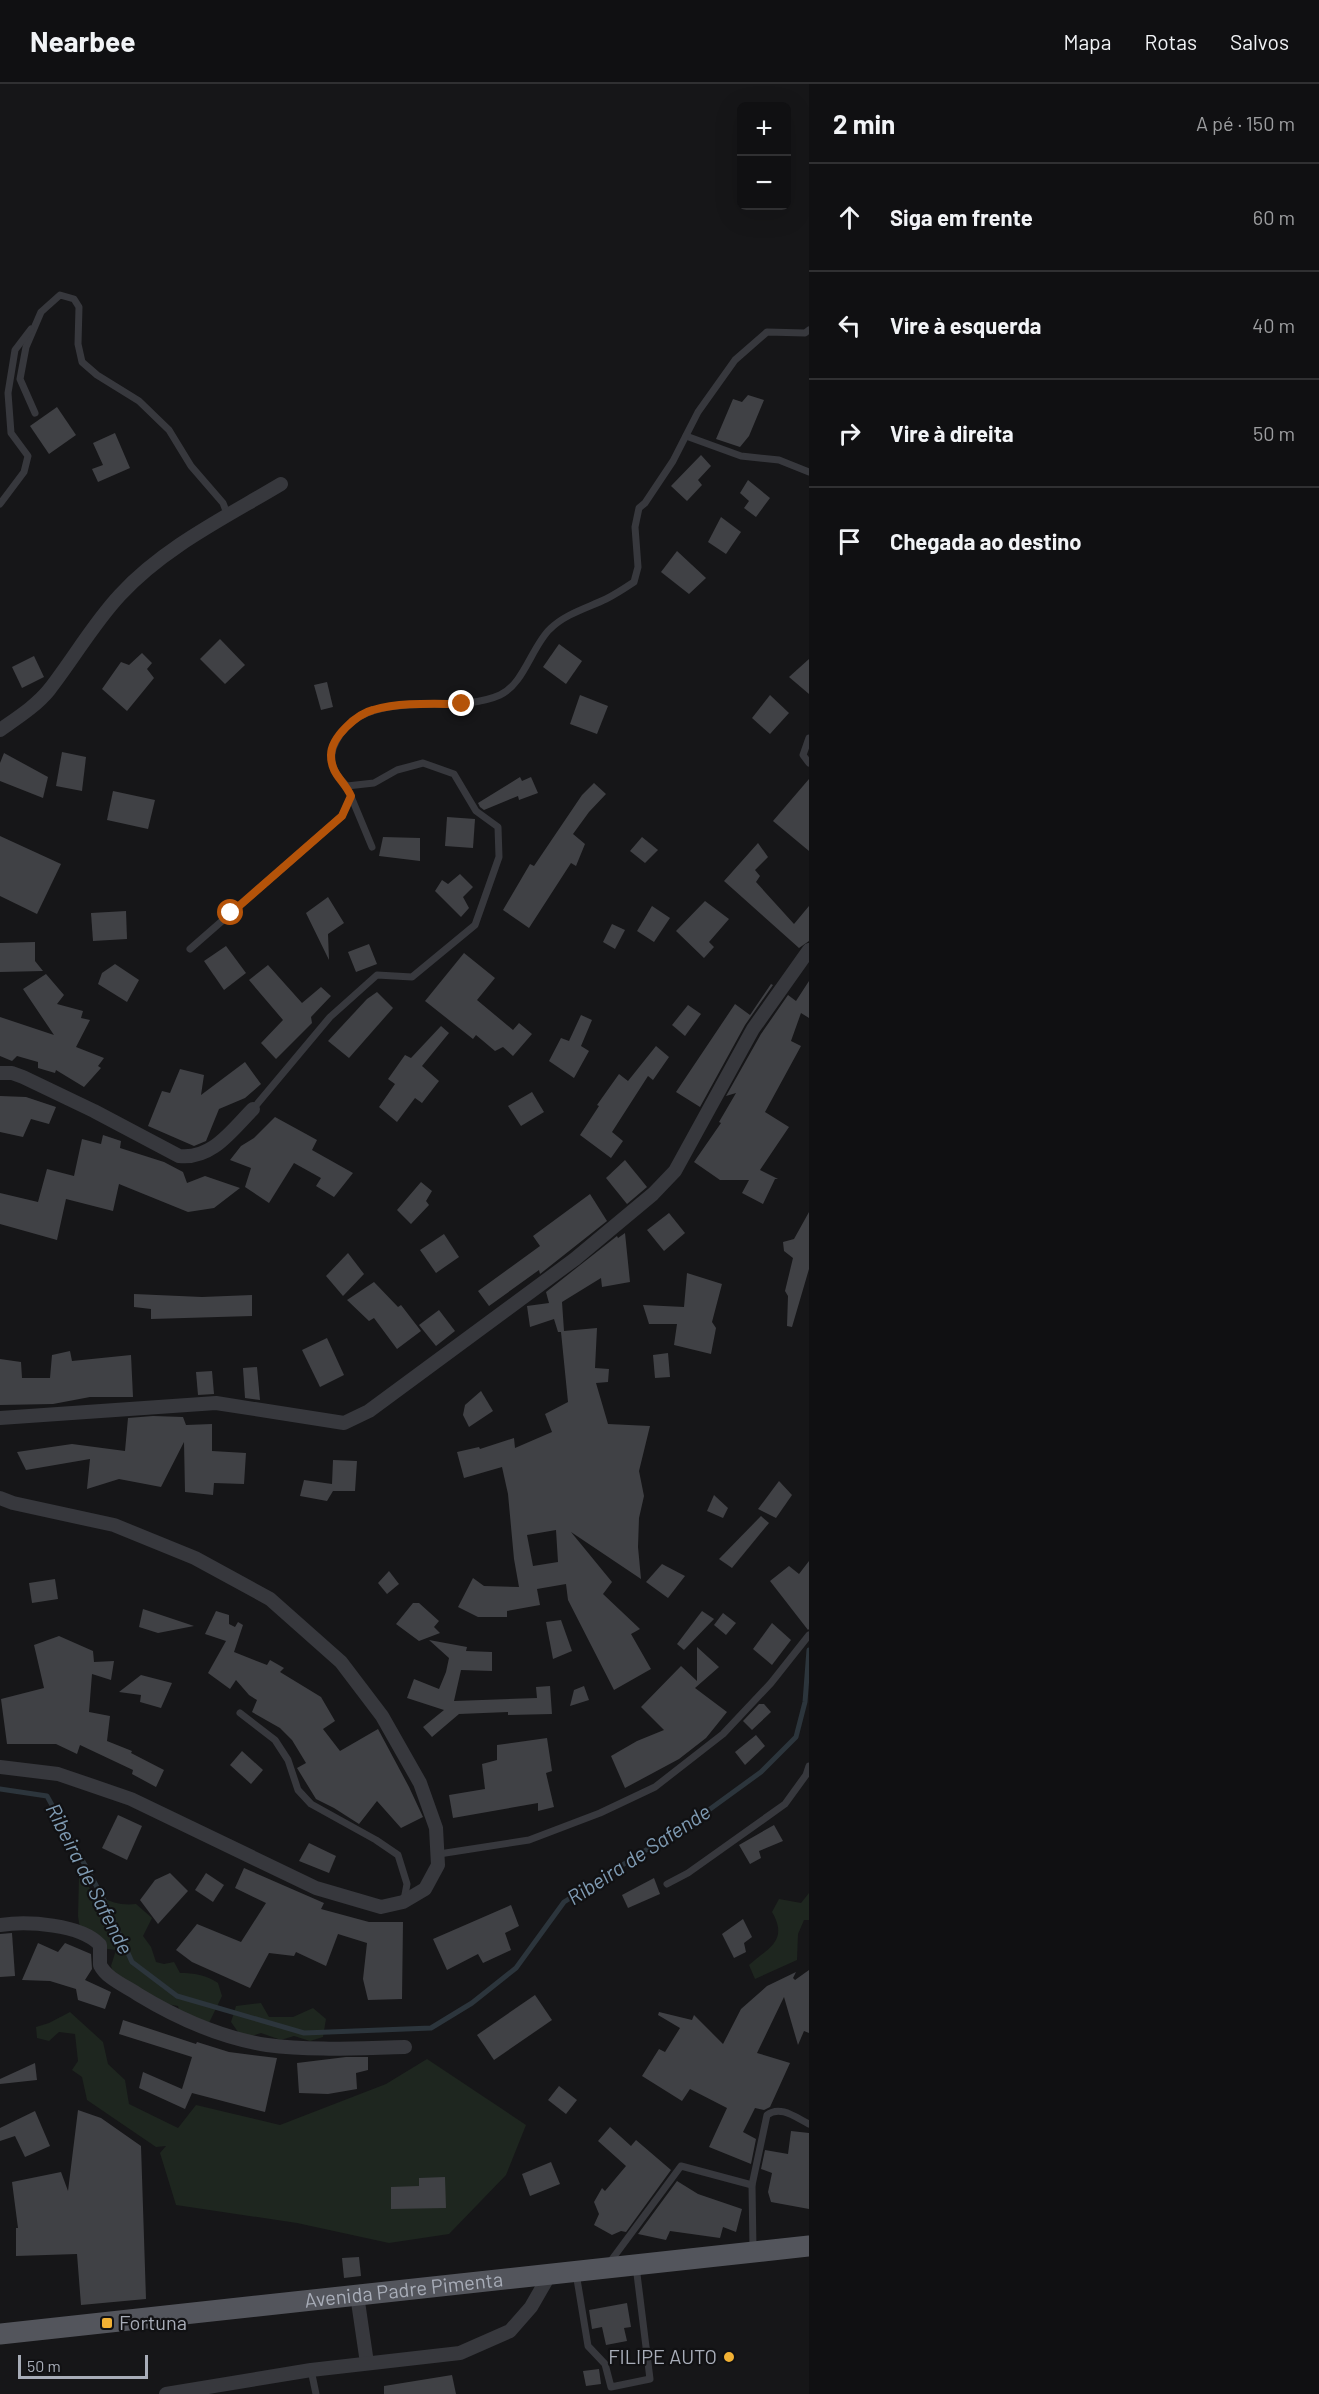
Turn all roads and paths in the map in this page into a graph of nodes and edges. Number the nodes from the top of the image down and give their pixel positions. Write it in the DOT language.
graph roads {
  1 [pos="38,320"];
  2 [pos="809,330"];
  3 [pos="35,413"];
  4 [pos="686,436"];
  5 [pos="809,472"];
  6 [pos="281,484"];
  7 [pos="0,504"];
  8 [pos="228,516"];
  9 [pos="0,730"];
  10 [pos="809,738"];
  11 [pos="809,763"];
  12 [pos="346,786"];
  13 [pos="351,796"];
  14 [pos="372,847"];
  15 [pos="190,949"];
  16 [pos="809,950"];
  17 [pos="0,1072"];
  18 [pos="253,1109"];
  19 [pos="0,1418"];
  20 [pos="0,1498"];
  21 [pos="809,1635"];
  22 [pos="240,1713"];
  23 [pos="0,1767"];
  24 [pos="809,1767"];
  25 [pos="439,1854"];
  26 [pos="667,1884"];
  27 [pos="403,1902"];
  28 [pos="0,1925"];
  29 [pos="405,2047"];
  30 [pos="809,2124"];
  31 [pos="752,2185"];
  32 [pos="809,2246"];
  33 [pos="753,2252"];
  34 [pos="635,2265"];
  35 [pos="605,2268"];
  36 [pos="575,2271"];
  37 [pos="550,2274"];
  38 [pos="357,2295"];
  39 [pos="0,2334"];
  40 [pos="367,2363"];
  41 [pos="311,2370"];
  42 [pos="166,2394"];
  43 [pos="316,2394"];
  1 -- 3 [label="lane"];
  1 -- 7 [label="lane"];
  1 -- 8 [label="lane"];
  2 -- 4 [label="lane"];
  4 -- 5 [label="lane"];
  4 -- 12 [label="lane"];
  6 -- 8 [label="street"];
  8 -- 9 [label="street"];
  10 -- 11 [label="lane"];
  12 -- 13 [label="lane"];
  12 -- 18 [label="lane"];
  13 -- 14 [label="lane"];
  13 -- 15 [label="lane"];
  16 -- 19 [label="street"];
  17 -- 18 [label="street"];
  20 -- 25 [label="street"];
  21 -- 25 [label="lane"];
  22 -- 27 [label="lane"];
  23 -- 27 [label="street"];
  24 -- 26 [label="lane"];
  25 -- 27 [label="street"];
  28 -- 29 [label="street"];
  30 -- 31 [label="lane"];
  31 -- 33 [label="lane"];
  31 -- 35 [label="lane"];
  32 -- 33 [label="main road, Avenida Padre Pimenta"];
  33 -- 34 [label="main road, Avenida Padre Pimenta"];
  34 -- 35 [label="main road, Avenida Padre Pimenta"];
  34 -- 36 [label="lane"];
  35 -- 36 [label="main road, Avenida Padre Pimenta"];
  36 -- 37 [label="main road, Avenida Padre Pimenta"];
  37 -- 38 [label="main road, Avenida Padre Pimenta"];
  37 -- 40 [label="street"];
  38 -- 39 [label="main road, Avenida Padre Pimenta"];
  38 -- 40 [label="street"];
  40 -- 41 [label="street"];
  41 -- 42 [label="street"];
  41 -- 43 [label="lane"];
}
